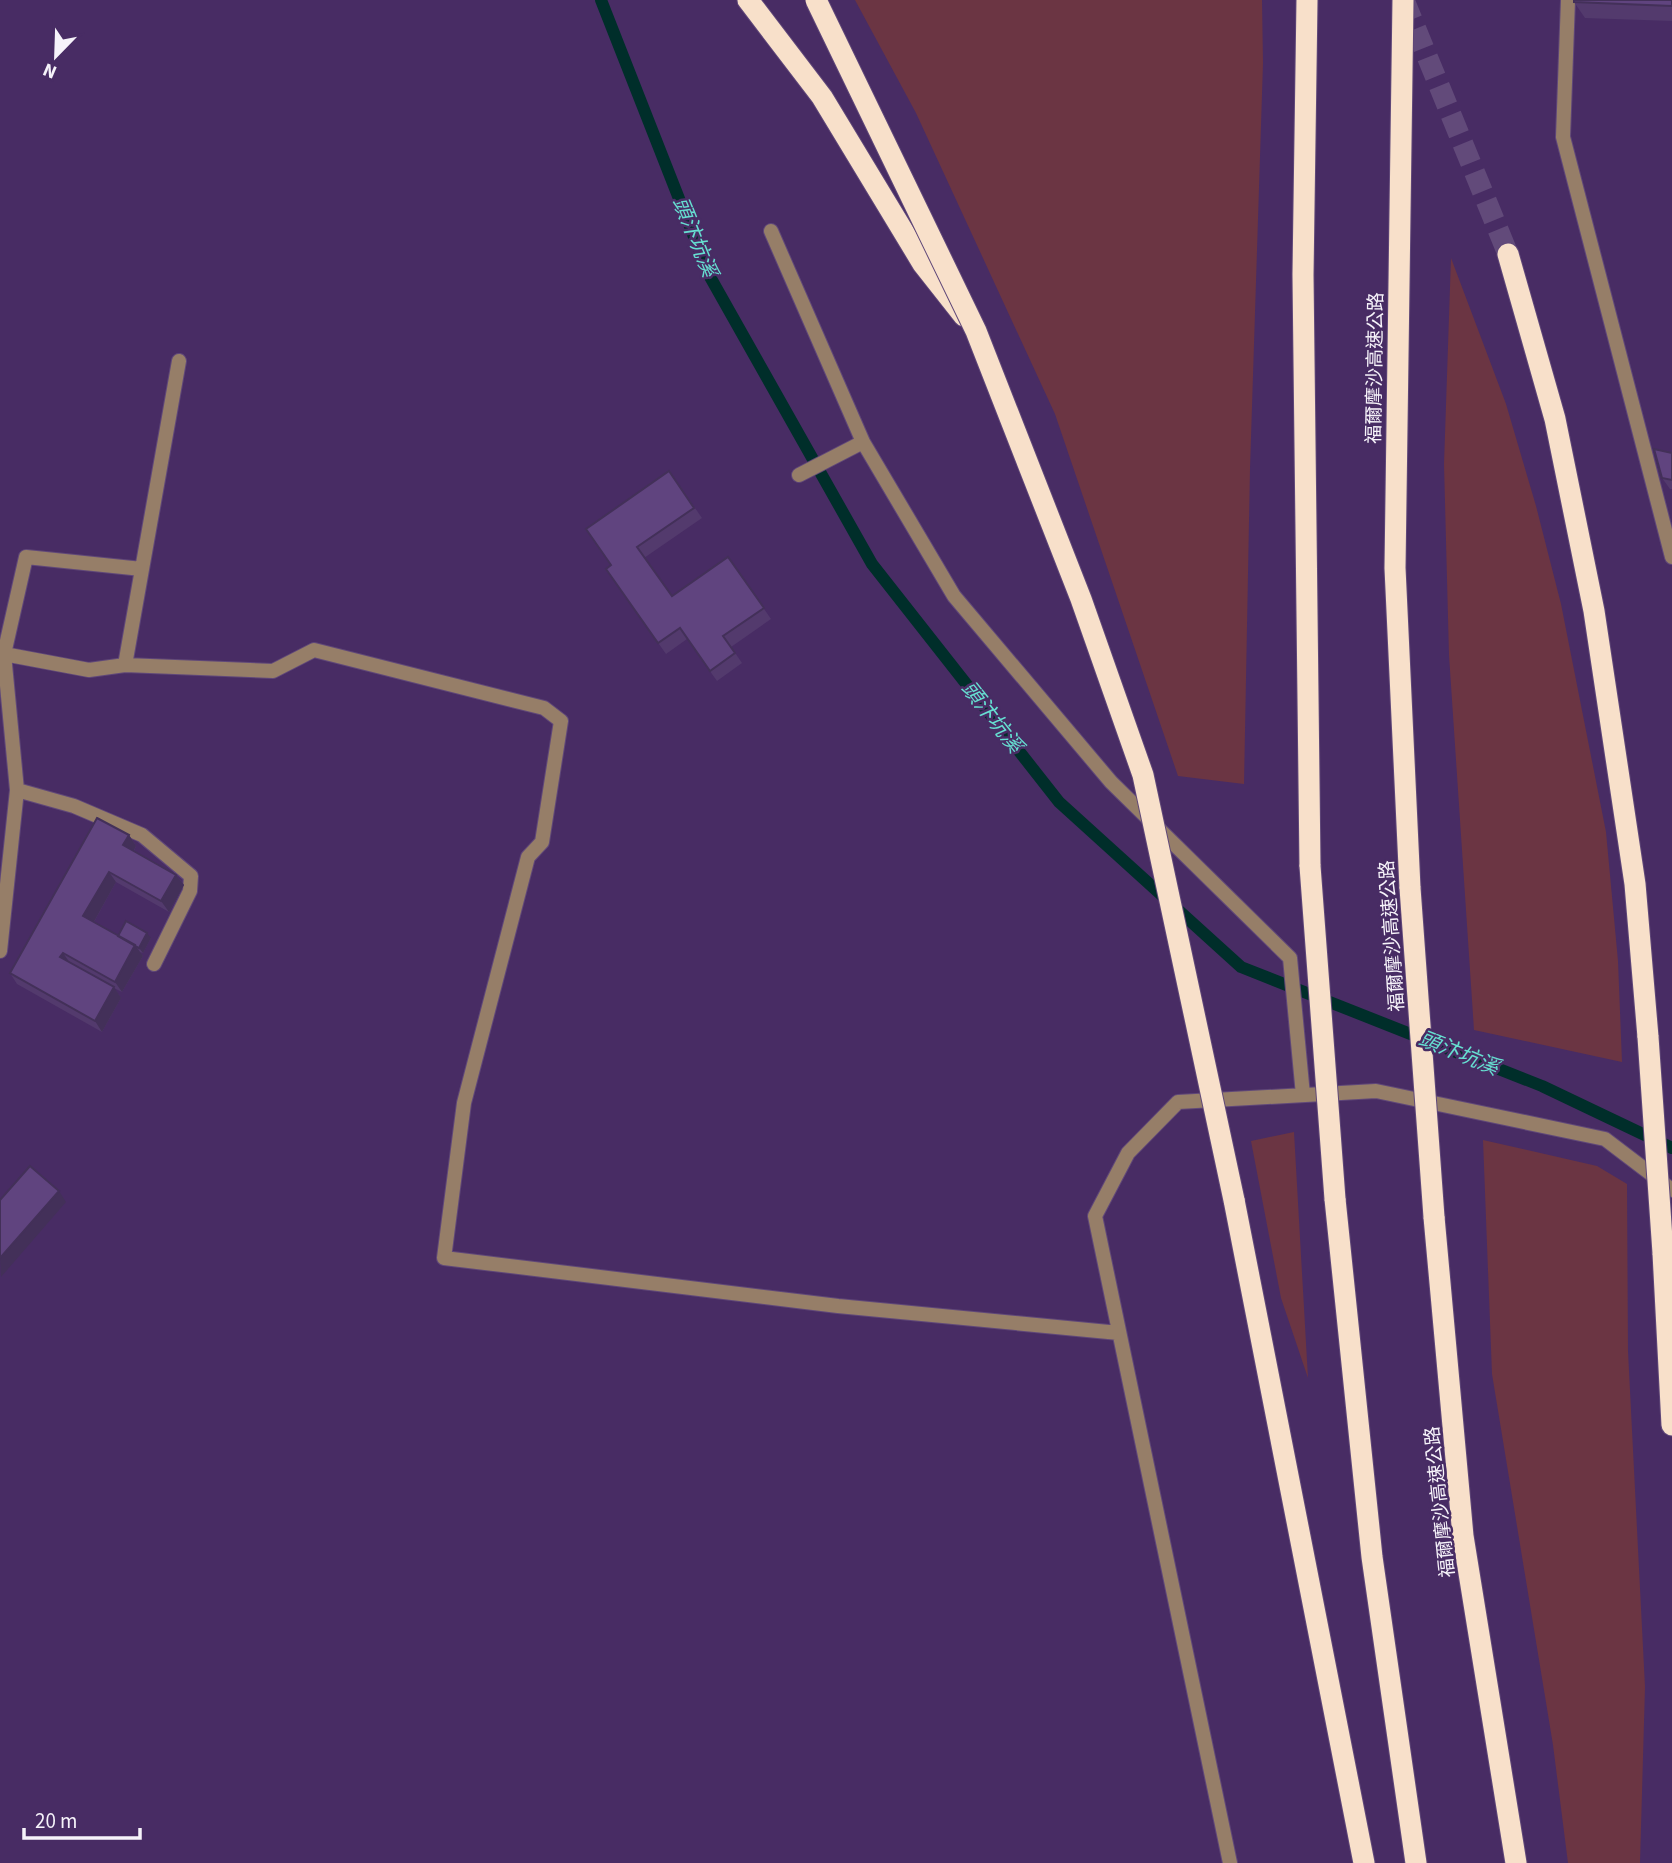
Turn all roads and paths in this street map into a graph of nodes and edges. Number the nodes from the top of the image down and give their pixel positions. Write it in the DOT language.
graph roads {
  1 [pos="748,0"];
  2 [pos="816,0"];
  3 [pos="1307,0"];
  4 [pos="1403,0"];
  5 [pos="1568,0"];
  6 [pos="771,231"];
  7 [pos="1508,254"];
  8 [pos="976,331"];
  9 [pos="179,361"];
  10 [pos="863,442"];
  11 [pos="799,475"];
  12 [pos="1672,557"];
  13 [pos="142,569"];
  14 [pos="4,654"];
  15 [pos="125,665"];
  16 [pos="17,790"];
  17 [pos="0,951"];
  18 [pos="154,964"];
  19 [pos="1303,1095"];
  20 [pos="1672,1190"];
  21 [pos="1119,1333"];
  22 [pos="1672,1425"];
  23 [pos="1230,1863"];
  24 [pos="1364,1863"];
  25 [pos="1416,1863"];
  26 [pos="1516,1863"];
  1 -- 8 [label="highway, bridge"];
  2 -- 8 [label="highway, bridge"];
  3 -- 25 [label="highway, bridge"];
  4 -- 26 [label="highway, 福爾摩沙高速公路, bridge"];
  5 -- 12 [label="lane"];
  6 -- 10 [label="lane"];
  7 -- 22 [label="highway, bridge"];
  8 -- 24 [label="highway, bridge"];
  9 -- 13 [label="lane"];
  10 -- 11 [label="lane"];
  10 -- 19 [label="lane"];
  13 -- 14 [label="lane"];
  13 -- 15 [label="lane"];
  14 -- 15 [label="lane"];
  14 -- 16 [label="lane"];
  15 -- 21 [label="lane"];
  16 -- 17 [label="lane"];
  16 -- 18 [label="lane"];
  19 -- 20 [label="lane"];
  19 -- 21 [label="lane"];
  21 -- 23 [label="lane"];
}
